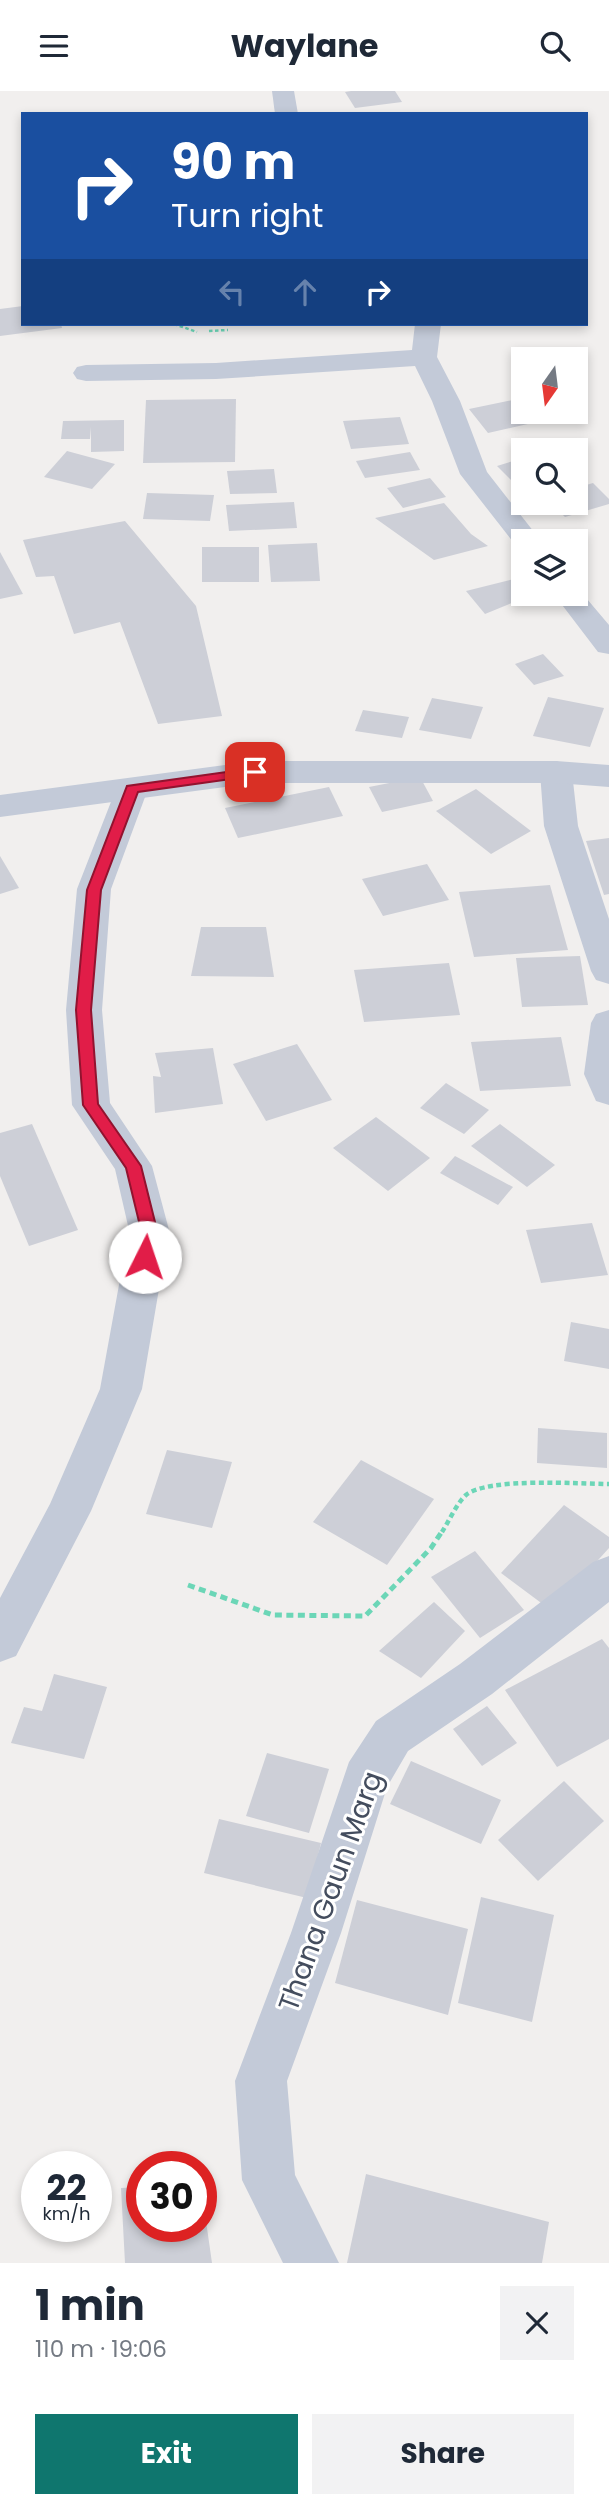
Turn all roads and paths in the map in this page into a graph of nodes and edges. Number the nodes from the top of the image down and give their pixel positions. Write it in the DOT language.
graph roads {
  1 [pos="283,91"];
  2 [pos="287,112"];
  3 [pos="428,326"];
  4 [pos="424,357"];
  5 [pos="86,373"];
  6 [pos="518,529"];
  7 [pos="578,606"];
  8 [pos="609,645"];
  9 [pos="556,772"];
  10 [pos="609,776"];
  11 [pos="132,789"];
  12 [pos="0,806"];
  13 [pos="609,971"];
  14 [pos="609,1023"];
  15 [pos="609,1091"];
  16 [pos="609,1484"];
  17 [pos="609,1576"];
  18 [pos="188,1585"];
  19 [pos="0,1641"];
  20 [pos="312,2263"];
  1 -- 2 [label="street"];
  3 -- 4 [label="street"];
  4 -- 5 [label="street"];
  4 -- 6 [label="street"];
  7 -- 8 [label="street"];
  9 -- 10 [label="street"];
  9 -- 11 [label="street"];
  9 -- 13 [label="street"];
  11 -- 12 [label="street"];
  11 -- 19 [label="street"];
  14 -- 15 [label="street"];
  16 -- 18 [label="path"];
  17 -- 20 [label="street, Thana Gaun Marg"];
}
